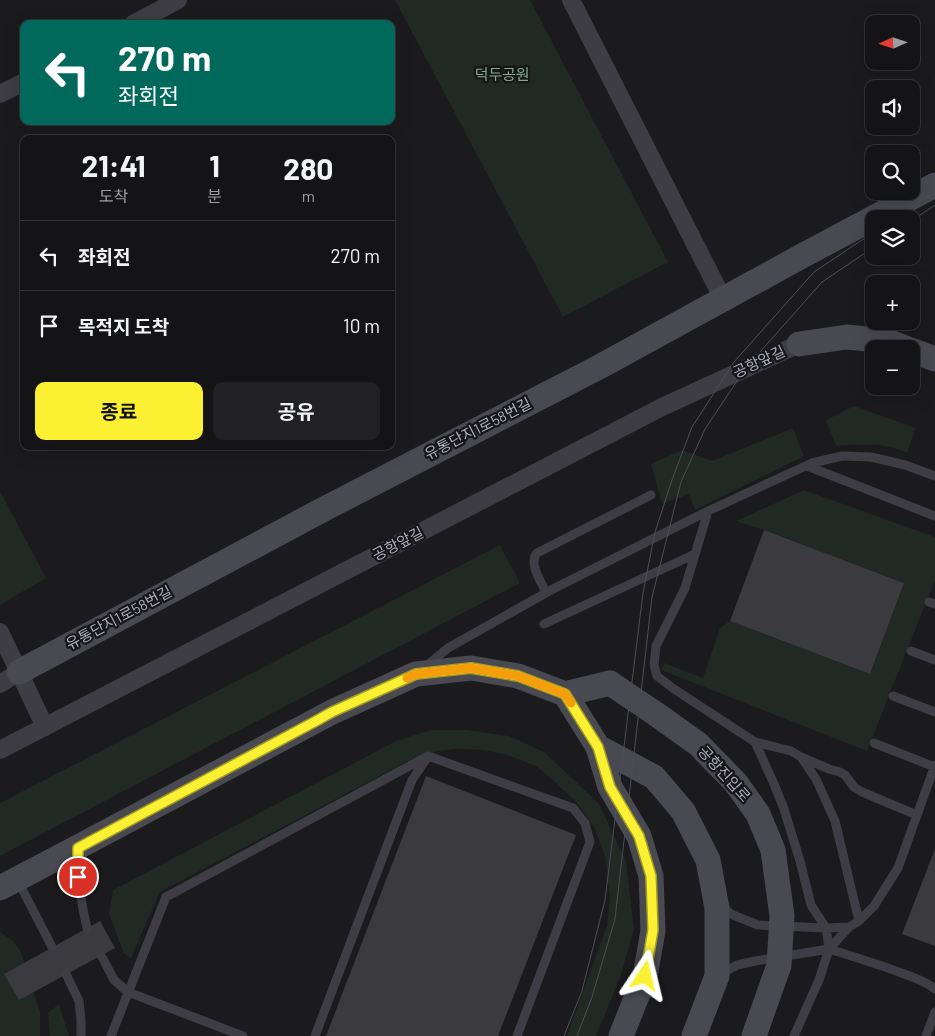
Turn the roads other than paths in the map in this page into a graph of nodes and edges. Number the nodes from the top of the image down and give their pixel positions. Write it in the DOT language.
graph roads {
  1 [pos="178,0"];
  2 [pos="571,0"];
  3 [pos="140,20"];
  4 [pos="20,84"];
  5 [pos="0,94"];
  6 [pos="935,185"];
  7 [pos="723,299"];
  8 [pos="878,340"];
  9 [pos="798,344"];
  10 [pos="920,353"];
  11 [pos="935,359"];
  12 [pos="807,466"];
  13 [pos="935,476"];
  14 [pos="651,495"];
  15 [pos="708,511"];
  16 [pos="935,516"];
  17 [pos="695,554"];
  18 [pos="546,593"];
  19 [pos="544,624"];
  20 [pos="0,632"];
  21 [pos="911,651"];
  22 [pos="935,660"];
  23 [pos="416,674"];
  24 [pos="10,678"];
  25 [pos="565,694"];
  26 [pos="893,696"];
  27 [pos="935,712"];
  28 [pos="45,727"];
  29 [pos="755,742"];
  30 [pos="874,743"];
  31 [pos="598,747"];
  32 [pos="0,750"];
  33 [pos="428,756"];
  34 [pos="801,757"];
  35 [pos="935,766"];
  36 [pos="917,815"];
  37 [pos="78,848"];
  38 [pos="8,883"];
  39 [pos="716,902"];
  40 [pos="859,921"];
  41 [pos="848,927"];
  42 [pos="87,928"];
  43 [pos="826,928"];
  44 [pos="52,947"];
  45 [pos="829,949"];
  46 [pos="101,955"];
  47 [pos="66,974"];
  48 [pos="717,976"];
  49 [pos="935,989"];
  50 [pos="128,992"];
  51 [pos="935,1012"];
  52 [pos="81,1036"];
  53 [pos="111,1036"];
  54 [pos="243,1036"];
  55 [pos="315,1036"];
  56 [pos="517,1036"];
  57 [pos="621,1036"];
  58 [pos="694,1036"];
  59 [pos="754,1036"];
  60 [pos="794,1036"];
  61 [pos="926,1036"];
  1 -- 3 [label="street"];
  2 -- 7 [label="street"];
  4 -- 5 [label="street"];
  6 -- 7 [label="main road, 유통단지1로58번길"];
  7 -- 24 [label="main road, 유통단지1로58번길"];
  8 -- 9 [label="main road"];
  9 -- 28 [label="street, 공항앞길"];
  10 -- 11 [label="main road"];
  12 -- 13 [label="lane"];
  12 -- 15 [label="lane"];
  12 -- 16 [label="lane"];
  14 -- 18 [label="lane"];
  15 -- 17 [label="lane"];
  15 -- 18 [label="lane"];
  17 -- 19 [label="lane"];
  17 -- 29 [label="lane"];
  18 -- 23 [label="lane"];
  20 -- 24 [label="street"];
  21 -- 22 [label="lane"];
  23 -- 25 [label="main road"];
  23 -- 37 [label="main road"];
  24 -- 28 [label="street"];
  25 -- 31 [label="main road"];
  25 -- 59 [label="main road, 공항진입로, bridge"];
  26 -- 27 [label="lane"];
  28 -- 32 [label="street, 공항앞길"];
  29 -- 34 [label="lane"];
  29 -- 43 [label="lane"];
  30 -- 35 [label="lane"];
  31 -- 39 [label="main road"];
  31 -- 57 [label="main road"];
  33 -- 50 [label="lane"];
  33 -- 55 [label="lane"];
  33 -- 56 [label="lane"];
  34 -- 36 [label="lane"];
  34 -- 40 [label="lane"];
  35 -- 36 [label="lane"];
  36 -- 40 [label="lane"];
  37 -- 38 [label="main road"];
  37 -- 42 [label="lane"];
  38 -- 44 [label="lane"];
  39 -- 43 [label="lane"];
  39 -- 48 [label="main road"];
  40 -- 41 [label="lane"];
  41 -- 43 [label="lane"];
  41 -- 45 [label="lane"];
  43 -- 45 [label="lane"];
  45 -- 48 [label="lane"];
  45 -- 49 [label="lane"];
  45 -- 60 [label="lane"];
  46 -- 50 [label="lane"];
  47 -- 52 [label="lane"];
  48 -- 58 [label="main road"];
  50 -- 53 [label="lane"];
  50 -- 54 [label="lane"];
  51 -- 61 [label="lane"];
}
